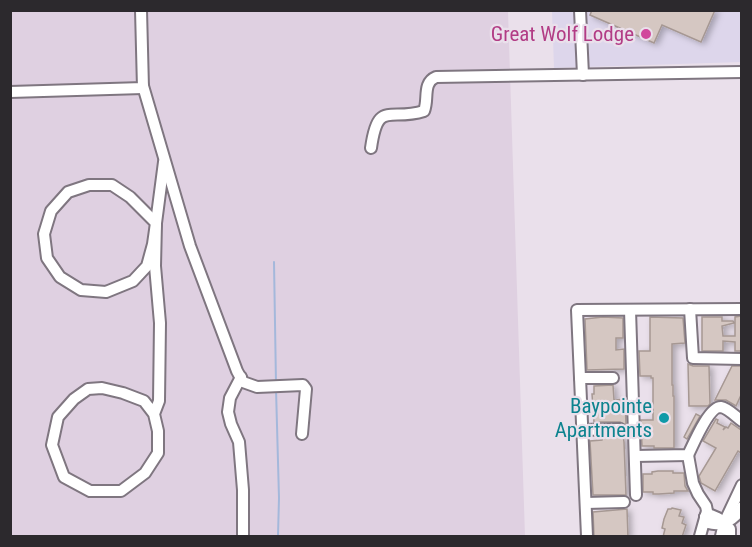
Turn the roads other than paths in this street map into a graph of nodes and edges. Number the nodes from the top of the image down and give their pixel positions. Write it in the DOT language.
graph roads {
  1 [pos="141,10"];
  2 [pos="580,10"];
  3 [pos="741,72"];
  4 [pos="583,75"];
  5 [pos="143,87"];
  6 [pos="10,92"];
  7 [pos="372,148"];
  8 [pos="164,162"];
  9 [pos="156,222"];
  10 [pos="690,309"];
  11 [pos="741,309"];
  12 [pos="630,310"];
  13 [pos="741,359"];
  14 [pos="240,377"];
  15 [pos="580,378"];
  16 [pos="613,378"];
  17 [pos="154,414"];
  18 [pos="741,421"];
  19 [pos="620,429"];
  20 [pos="583,430"];
  21 [pos="302,434"];
  22 [pos="688,455"];
  23 [pos="635,456"];
  24 [pos="741,485"];
  25 [pos="636,495"];
  26 [pos="624,502"];
  27 [pos="586,504"];
  28 [pos="741,507"];
  29 [pos="741,517"];
  30 [pos="705,518"];
  31 [pos="724,523"];
  32 [pos="243,537"];
  33 [pos="587,537"];
  34 [pos="700,537"];
  35 [pos="721,537"];
  36 [pos="730,537"];
  37 [pos="735,537"];
  1 -- 5 [label="street"];
  2 -- 4 [label="street"];
  3 -- 4 [label="street"];
  4 -- 7 [label="street"];
  5 -- 6 [label="street"];
  5 -- 8 [label="street"];
  8 -- 9 [label="street"];
  8 -- 14 [label="street"];
  9 -- 9 [label="street"];
  9 -- 17 [label="street"];
  10 -- 11 [label="street"];
  10 -- 12 [label="street"];
  10 -- 13 [label="street"];
  12 -- 15 [label="street"];
  12 -- 23 [label="street"];
  14 -- 21 [label="street"];
  14 -- 32 [label="street"];
  15 -- 16 [label="street"];
  15 -- 20 [label="street"];
  17 -- 17 [label="street"];
  18 -- 22 [label="street"];
  19 -- 20 [label="street"];
  20 -- 27 [label="street"];
  22 -- 23 [label="street"];
  22 -- 30 [label="street"];
  23 -- 25 [label="street"];
  24 -- 31 [label="street"];
  26 -- 27 [label="street"];
  27 -- 33 [label="street"];
  28 -- 31 [label="street"];
  29 -- 37 [label="street"];
  30 -- 31 [label="street"];
  30 -- 34 [label="street"];
  31 -- 35 [label="street"];
  31 -- 36 [label="street"];
}
